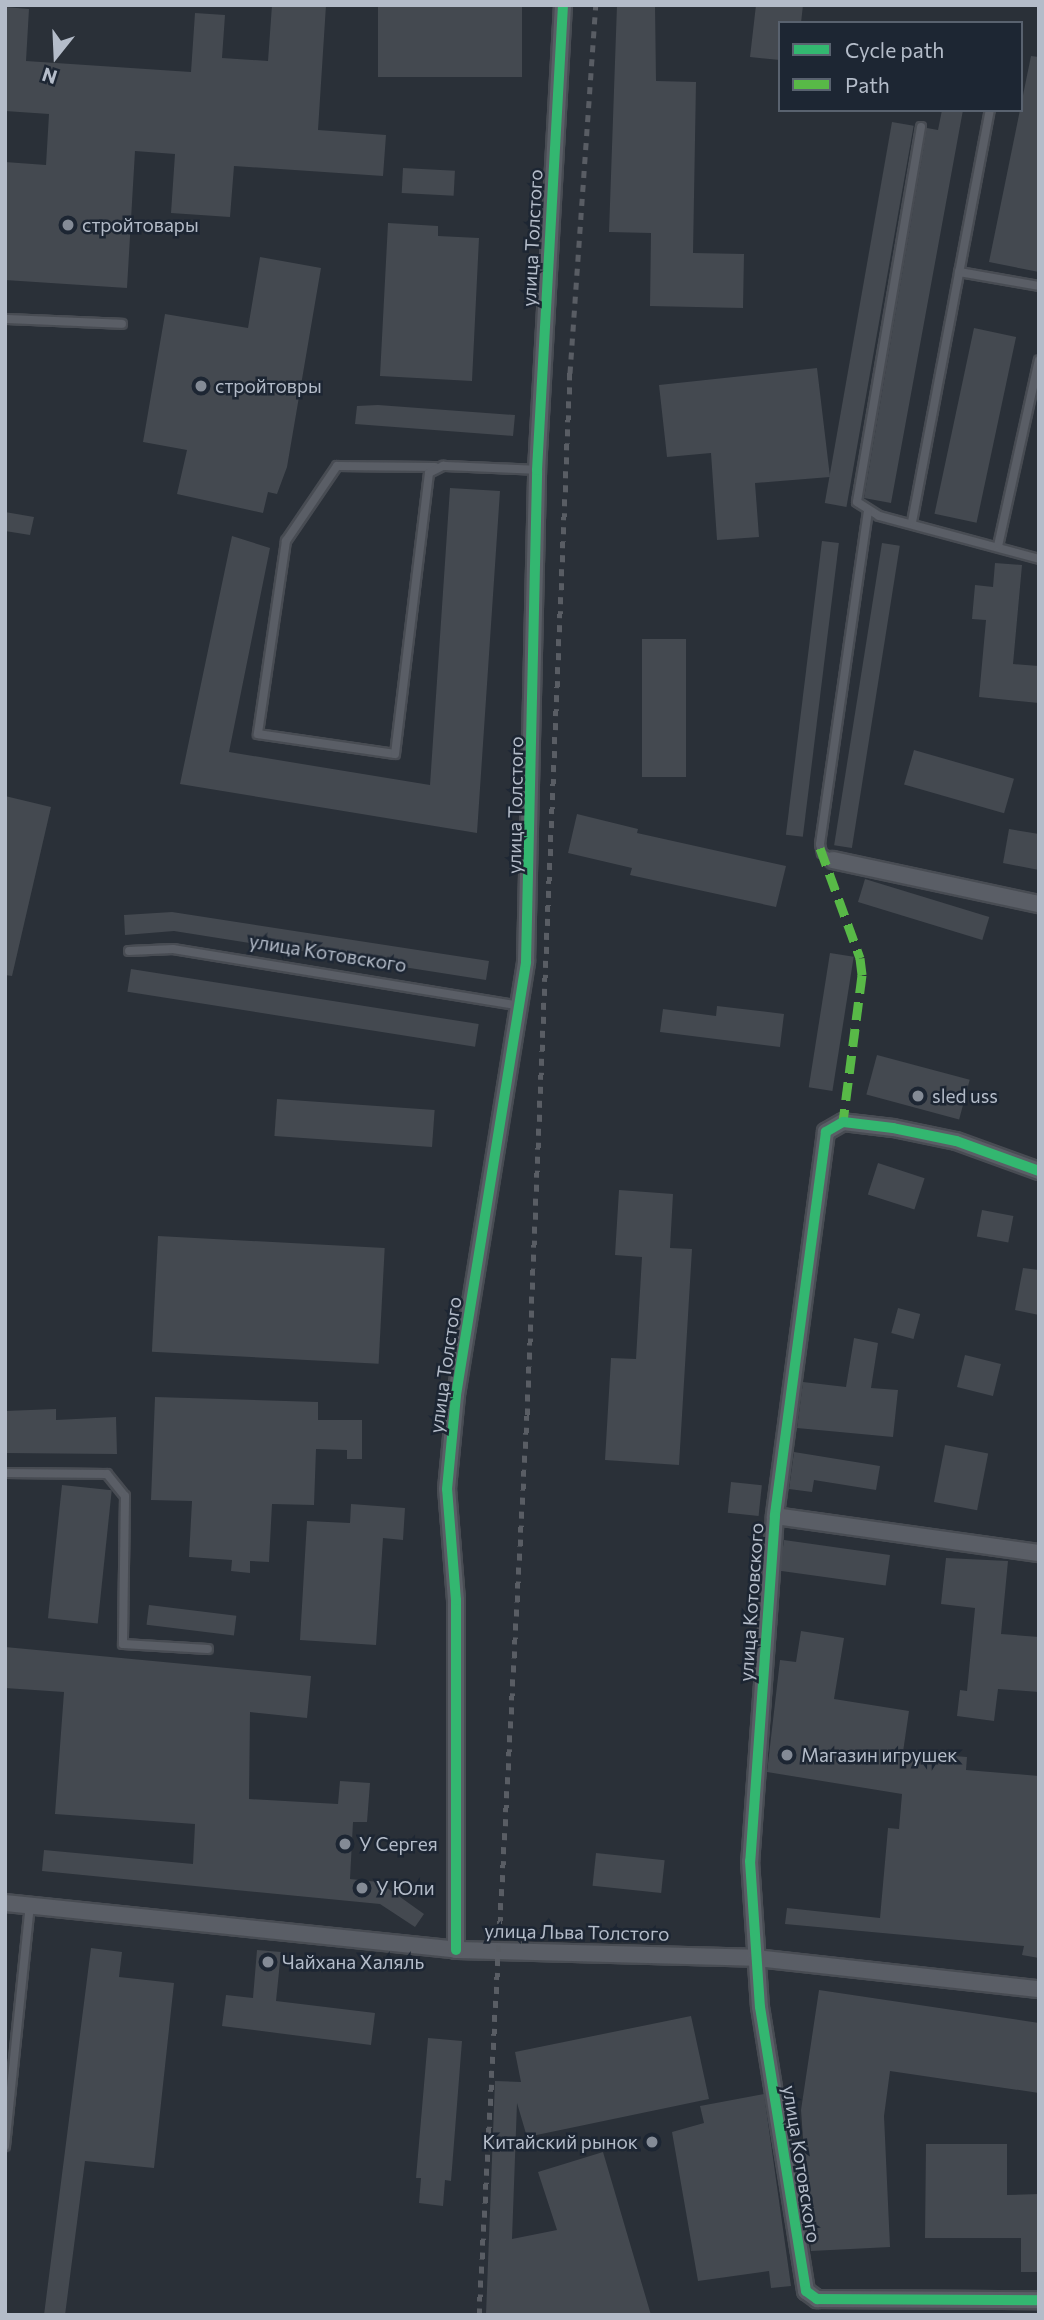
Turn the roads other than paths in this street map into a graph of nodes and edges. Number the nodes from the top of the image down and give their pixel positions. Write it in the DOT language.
graph roads {
  1 [pos="563,5"];
  2 [pos="990,112"];
  3 [pos="921,127"];
  4 [pos="959,272"];
  5 [pos="1039,286"];
  6 [pos="5,319"];
  7 [pos="122,324"];
  8 [pos="1039,360"];
  9 [pos="435,467"];
  10 [pos="537,470"];
  11 [pos="869,512"];
  12 [pos="912,522"];
  13 [pos="998,546"];
  14 [pos="1039,559"];
  15 [pos="833,860"];
  16 [pos="1039,904"];
  17 [pos="129,951"];
  18 [pos="520,1006"];
  19 [pos="1039,1171"];
  20 [pos="5,1473"];
  21 [pos="775,1516"];
  22 [pos="1039,1553"];
  23 [pos="208,1649"];
  24 [pos="5,1903"];
  25 [pos="30,1905"];
  26 [pos="456,1950"];
  27 [pos="756,1958"];
  28 [pos="1039,1989"];
  29 [pos="5,2146"];
  30 [pos="1039,2300"];
  1 -- 10 [label="street, улица Толстого"];
  2 -- 4 [label="lane"];
  3 -- 11 [label="lane"];
  4 -- 5 [label="lane"];
  4 -- 12 [label="lane"];
  6 -- 7 [label="lane"];
  8 -- 13 [label="lane"];
  9 -- 9 [label="lane"];
  9 -- 10 [label="lane"];
  10 -- 18 [label="street, улица Толстого"];
  11 -- 12 [label="lane"];
  11 -- 15 [label="lane"];
  12 -- 13 [label="lane"];
  13 -- 14 [label="lane"];
  15 -- 16 [label="street"];
  17 -- 18 [label="lane, улица Котовского"];
  18 -- 26 [label="street, улица Толстого"];
  19 -- 21 [label="street, улица Котовского"];
  20 -- 23 [label="lane"];
  21 -- 22 [label="street"];
  21 -- 27 [label="street, улица Котовского"];
  24 -- 25 [label="street, улица Льва Толстого"];
  25 -- 26 [label="street, улица Льва Толстого"];
  25 -- 29 [label="lane"];
  26 -- 27 [label="street, улица Льва Толстого"];
  27 -- 28 [label="street, улица Льва Толстого"];
  27 -- 30 [label="street, улица Котовского"];
}
